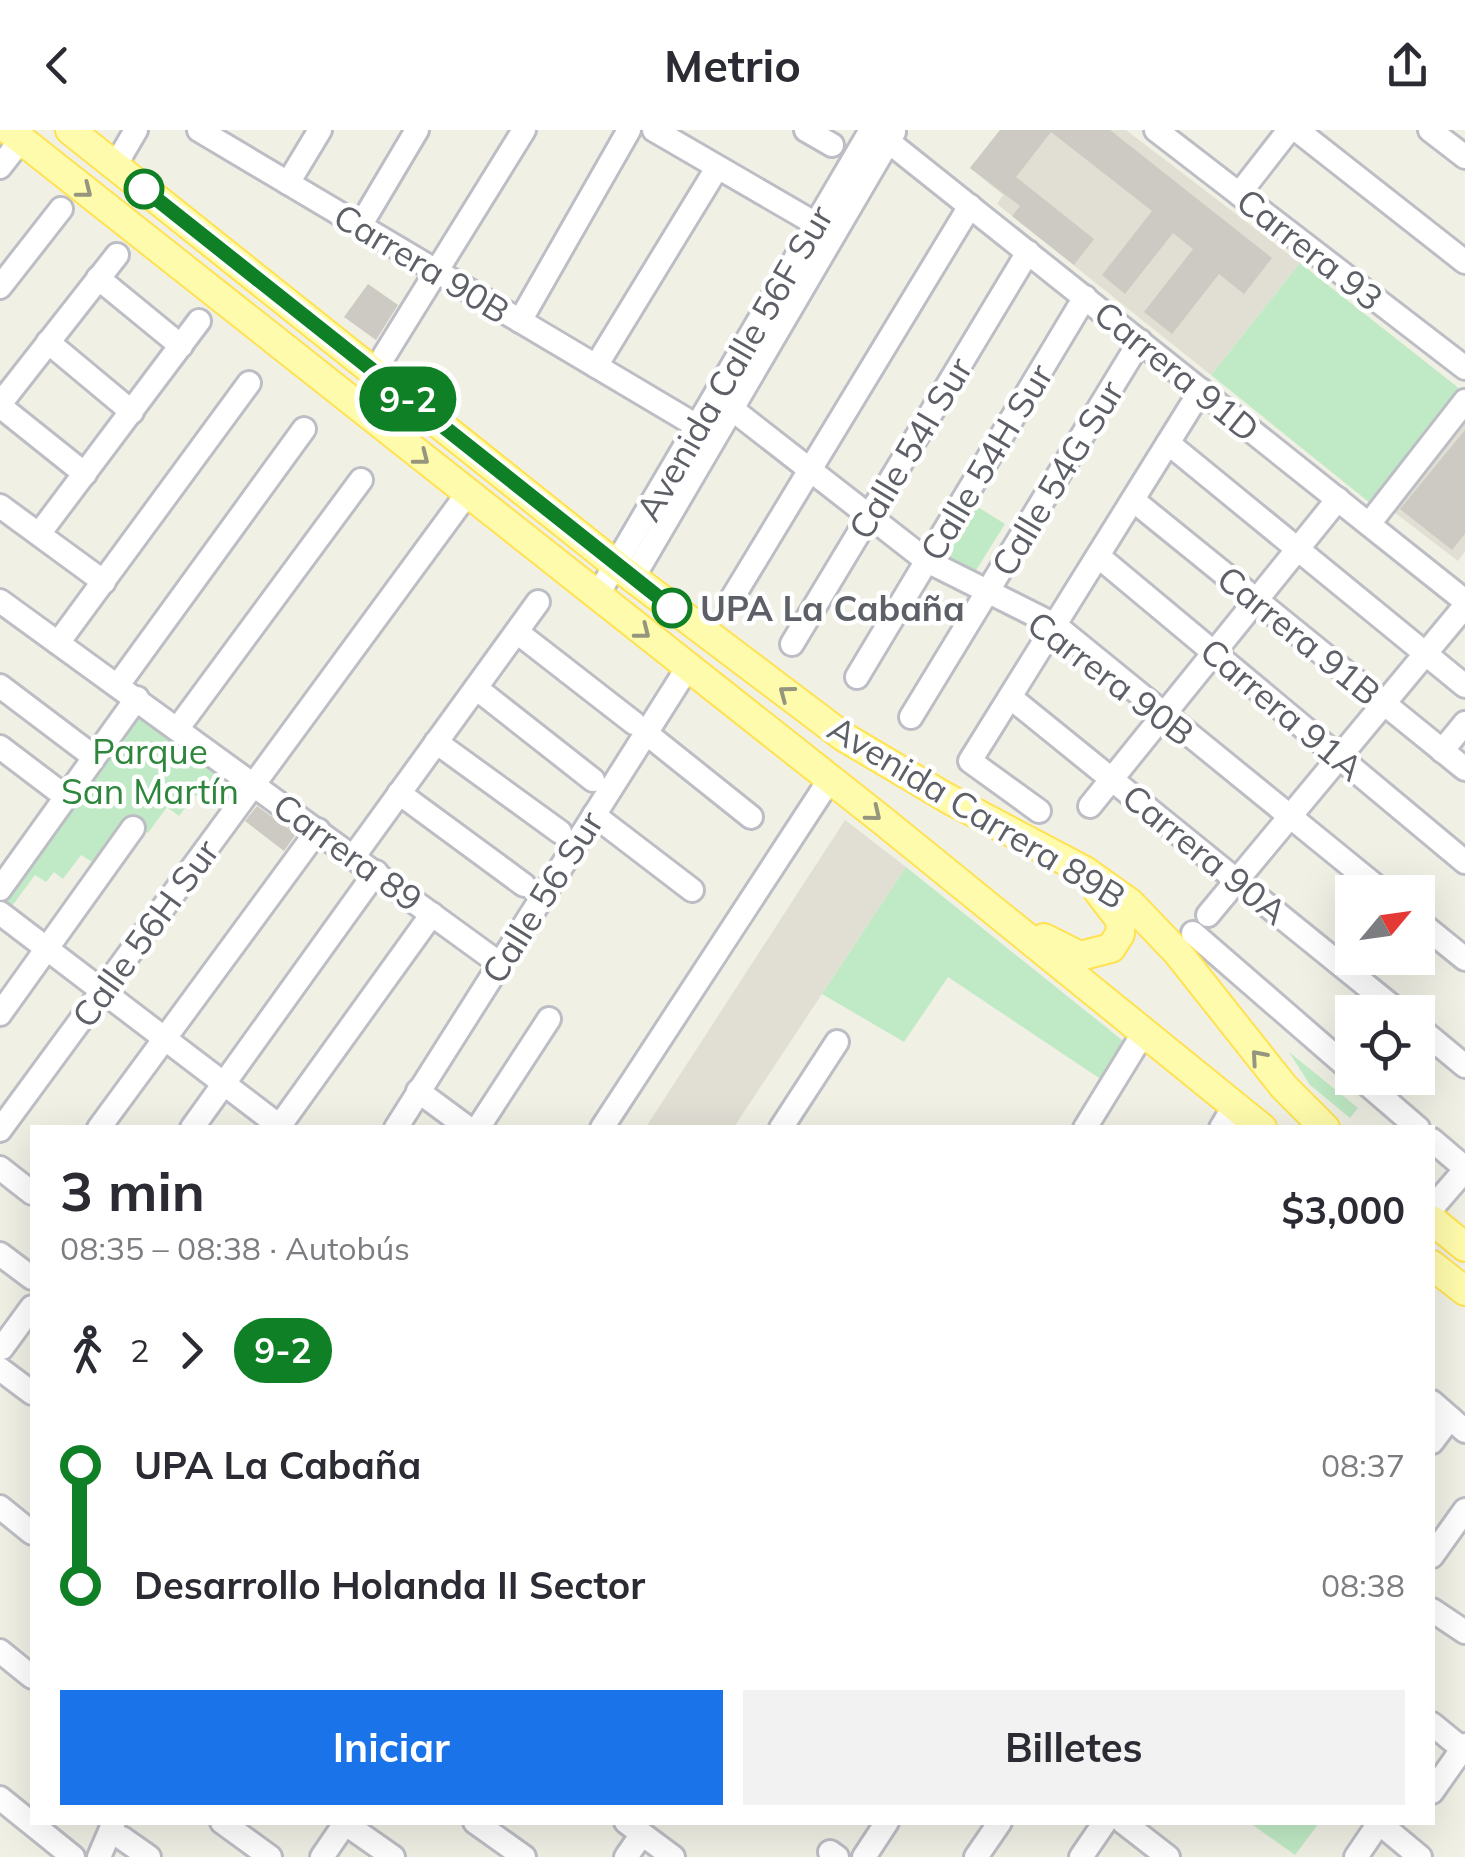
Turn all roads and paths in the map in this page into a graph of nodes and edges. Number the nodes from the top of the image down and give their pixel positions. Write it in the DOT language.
graph roads {
  1 [pos="70,130"];
  2 [pos="136,130"];
  3 [pos="320,130"];
  4 [pos="416,130"];
  5 [pos="524,130"];
  6 [pos="629,130"];
  7 [pos="654,130"];
  8 [pos="806,130"];
  9 [pos="1156,130"];
  10 [pos="1289,130"];
  11 [pos="1298,130"];
  12 [pos="1430,130"];
  13 [pos="213,134"];
  14 [pos="885,134"];
  15 [pos="15,135"];
  16 [pos="832,145"];
  17 [pos="1465,157"];
  18 [pos="115,166"];
  19 [pos="0,167"];
  20 [pos="718,168"];
  21 [pos="288,183"];
  22 [pos="1239,194"];
  23 [pos="970,206"];
  24 [pos="62,210"];
  25 [pos="816,224"];
  26 [pos="360,226"];
  27 [pos="1028,252"];
  28 [pos="117,255"];
  29 [pos="1465,262"];
  30 [pos="436,271"];
  31 [pos="98,278"];
  32 [pos="0,287"];
  33 [pos="1084,297"];
  34 [pos="520,321"];
  35 [pos="200,322"];
  36 [pos="48,342"];
  37 [pos="1140,342"];
  38 [pos="181,346"];
  39 [pos="384,356"];
  40 [pos="596,366"];
  41 [pos="1465,368"];
  42 [pos="249,384"];
  43 [pos="1201,390"];
  44 [pos="1465,401"];
  45 [pos="0,405"];
  46 [pos="732,410"];
  47 [pos="132,412"];
  48 [pos="697,426"];
  49 [pos="304,429"];
  50 [pos="1168,443"];
  51 [pos="810,470"];
  52 [pos="84,474"];
  53 [pos="361,480"];
  54 [pos="468,494"];
  55 [pos="1338,499"];
  56 [pos="1132,500"];
  57 [pos="0,506"];
  58 [pos="869,516"];
  59 [pos="1369,524"];
  60 [pos="39,534"];
  61 [pos="1298,549"];
  62 [pos="1098,556"];
  63 [pos="927,561"];
  64 [pos="624,572"];
  65 [pos="104,582"];
  66 [pos="988,592"];
  67 [pos="598,596"];
  68 [pos="1256,600"];
  69 [pos="0,601"];
  70 [pos="538,602"];
  71 [pos="1465,603"];
  72 [pos="728,605"];
  73 [pos="1055,625"];
  74 [pos="517,632"];
  75 [pos="58,644"];
  76 [pos="792,644"];
  77 [pos="1214,652"];
  78 [pos="1426,653"];
  79 [pos="688,667"];
  80 [pos="857,678"];
  81 [pos="0,686"];
  82 [pos="1465,686"];
  83 [pos="476,688"];
  84 [pos="128,692"];
  85 [pos="1010,696"];
  86 [pos="1384,704"];
  87 [pos="1163,716"];
  88 [pos="911,717"];
  89 [pos="1465,723"];
  90 [pos="178,728"];
  91 [pos="640,728"];
  92 [pos="436,742"];
  93 [pos="0,747"];
  94 [pos="1442,751"];
  95 [pos="94,757"];
  96 [pos="1340,757"];
  97 [pos="1465,769"];
  98 [pos="830,778"];
  99 [pos="1112,779"];
  100 [pos="593,780"];
  101 [pos="255,783"];
  102 [pos="399,793"];
  103 [pos="66,797"];
  104 [pos="1090,806"];
  105 [pos="1040,812"];
  106 [pos="594,815"];
  107 [pos="751,816"];
  108 [pos="1290,817"];
  109 [pos="132,828"];
  110 [pos="318,830"];
  111 [pos="560,832"];
  112 [pos="1026,840"];
  113 [pos="354,856"];
  114 [pos="1465,862"];
  115 [pos="376,872"];
  116 [pos="1362,875"];
  117 [pos="1237,880"];
  118 [pos="524,885"];
  119 [pos="0,889"];
  120 [pos="692,890"];
  121 [pos="978,899"];
  122 [pos="0,912"];
  123 [pos="432,914"];
  124 [pos="1435,934"];
  125 [pos="47,948"];
  126 [pos="1465,959"];
  127 [pos="500,964"];
  128 [pos="102,990"];
  129 [pos="1378,995"];
  130 [pos="0,1014"];
  131 [pos="549,1019"];
  132 [pos="165,1038"];
  133 [pos="837,1042"];
  134 [pos="1435,1042"];
  135 [pos="1136,1045"];
  136 [pos="1335,1054"];
  137 [pos="1465,1066"];
  138 [pos="224,1083"];
  139 [pos="418,1092"];
  140 [pos="1380,1095"];
  141 [pos="102,1125"];
  142 [pos="194,1125"];
  143 [pos="276,1125"];
  144 [pos="280,1125"];
  145 [pos="398,1125"];
  146 [pos="464,1125"];
  147 [pos="480,1125"];
  148 [pos="604,1125"];
  149 [pos="783,1125"];
  150 [pos="1088,1125"];
  151 [pos="1258,1125"];
  152 [pos="1322,1125"];
  153 [pos="1415,1125"];
  154 [pos="0,1130"];
  155 [pos="1435,1143"];
  156 [pos="0,1168"];
  157 [pos="1465,1169"];
  158 [pos="30,1191"];
  159 [pos="1435,1204"];
  160 [pos="1435,1222"];
  161 [pos="1465,1247"];
  162 [pos="0,1254"];
  163 [pos="1435,1267"];
  164 [pos="30,1276"];
  165 [pos="1465,1291"];
  166 [pos="30,1310"];
  167 [pos="1,1358"];
  168 [pos="30,1391"];
  169 [pos="0,1508"];
  170 [pos="1465,1510"];
  171 [pos="30,1531"];
  172 [pos="1435,1552"];
  173 [pos="1435,1612"];
  174 [pos="1464,1630"];
  175 [pos="0,1651"];
  176 [pos="30,1675"];
  177 [pos="1435,1726"];
  178 [pos="1464,1748"];
  179 [pos="1435,1788"];
  180 [pos="0,1798"];
  181 [pos="30,1822"];
  182 [pos="33,1825"];
  183 [pos="226,1825"];
  184 [pos="343,1825"];
  185 [pos="347,1825"];
  186 [pos="480,1825"];
  187 [pos="885,1825"];
  188 [pos="998,1825"];
  189 [pos="1103,1825"];
  190 [pos="1126,1825"];
  191 [pos="1377,1825"];
  192 [pos="1381,1825"];
  193 [pos="634,1828"];
  194 [pos="118,1830"];
  195 [pos="1411,1846"];
  196 [pos="73,1857"];
  197 [pos="98,1857"];
  198 [pos="149,1857"];
  199 [pos="270,1857"];
  200 [pos="322,1857"];
  201 [pos="393,1857"];
  202 [pos="524,1857"];
  203 [pos="626,1857"];
  204 [pos="672,1857"];
  205 [pos="864,1857"];
  206 [pos="976,1857"];
  207 [pos="1081,1857"];
  208 [pos="1168,1857"];
  209 [pos="1356,1857"];
  1 -- 18 [label="main road, Avenida Carrera 89B"];
  2 -- 18 [label="street"];
  3 -- 21 [label="street"];
  4 -- 26 [label="street"];
  5 -- 30 [label="street"];
  6 -- 34 [label="street"];
  7 -- 20 [label="street"];
  8 -- 16 [label="street"];
  9 -- 22 [label="street, Carrera 93"];
  10 -- 22 [label="street"];
  11 -- 29 [label="street"];
  12 -- 17 [label="street"];
  13 -- 21 [label="street, Carrera 90B"];
  14 -- 23 [label="street, Carrera 91D"];
  14 -- 25 [label="street, Avenida Calle 56F Sur"];
  14 -- 46 [label="street, Avenida Calle 56F Sur"];
  15 -- 19 [label="street"];
  15 -- 54 [label="main road, Avenida Carrera 89B, one-way"];
  18 -- 64 [label="main road, Avenida Carrera 89B"];
  20 -- 25 [label="street"];
  20 -- 40 [label="street"];
  21 -- 26 [label="street, Carrera 90B"];
  22 -- 41 [label="street, Carrera 93"];
  23 -- 27 [label="street, Carrera 91D"];
  23 -- 51 [label="street"];
  24 -- 32 [label="street"];
  25 -- 48 [label="street, Avenida Calle 56F Sur"];
  26 -- 30 [label="street, Carrera 90B"];
  27 -- 33 [label="street, Carrera 91D"];
  27 -- 58 [label="street, Calle 54I Sur"];
  28 -- 31 [label="street"];
  30 -- 34 [label="street, Carrera 90B"];
  30 -- 39 [label="street"];
  31 -- 36 [label="street"];
  31 -- 38 [label="street"];
  33 -- 37 [label="street, Carrera 91D"];
  33 -- 63 [label="street, Calle 54H Sur"];
  34 -- 40 [label="street, Carrera 90B"];
  35 -- 38 [label="street"];
  36 -- 45 [label="street"];
  36 -- 47 [label="street"];
  37 -- 43 [label="street, Carrera 91D"];
  37 -- 66 [label="street, Calle 54G Sur"];
  38 -- 47 [label="street"];
  40 -- 48 [label="street, Carrera 90B"];
  42 -- 65 [label="street"];
  43 -- 50 [label="street"];
  43 -- 55 [label="street, Carrera 91D"];
  44 -- 59 [label="street"];
  45 -- 52 [label="street"];
  46 -- 51 [label="street, Carrera 90B"];
  46 -- 64 [label="street, Avenida Calle 56F Sur"];
  47 -- 52 [label="street"];
  48 -- 64 [label="street, Avenida Calle 56F Sur"];
  49 -- 84 [label="street"];
  50 -- 56 [label="street"];
  50 -- 61 [label="street"];
  51 -- 58 [label="street, Carrera 90B"];
  51 -- 72 [label="street"];
  52 -- 60 [label="street"];
  53 -- 90 [label="street"];
  54 -- 67 [label="main road, Avenida Carrera 89B"];
  54 -- 101 [label="street, Calle 56H Sur"];
  55 -- 59 [label="street, Carrera 91D"];
  55 -- 61 [label="street"];
  56 -- 62 [label="street"];
  56 -- 68 [label="street, Carrera 91B"];
  57 -- 60 [label="street"];
  58 -- 63 [label="street, Carrera 90B"];
  58 -- 76 [label="street, Calle 54I Sur"];
  59 -- 71 [label="street, Carrera 91D"];
  60 -- 65 [label="street"];
  61 -- 68 [label="street"];
  61 -- 78 [label="street"];
  62 -- 73 [label="street"];
  62 -- 77 [label="street, Carrera 91A"];
  63 -- 66 [label="street, Carrera 90B"];
  63 -- 80 [label="street, Calle 54H Sur"];
  64 -- 67 [label="street, Avenida Calle 56F Sur"];
  112 -- 64 [label="main road, Avenida Carrera 89B, one-way"];
  65 -- 75 [label="street"];
  66 -- 73 [label="street, Carrera 90B"];
  66 -- 88 [label="street, Calle 54G Sur"];
  67 -- 79 [label="main road, Avenida Carrera 89B, one-way"];
  68 -- 77 [label="street"];
  68 -- 86 [label="street, Carrera 91B"];
  69 -- 75 [label="street, Carrera 89"];
  70 -- 74 [label="street"];
  71 -- 78 [label="street"];
  73 -- 85 [label="street"];
  73 -- 87 [label="street, Carrera 90B"];
  74 -- 83 [label="street"];
  74 -- 91 [label="street"];
  75 -- 84 [label="street, Carrera 89"];
  77 -- 87 [label="street"];
  77 -- 96 [label="street, Carrera 91A"];
  78 -- 82 [label="street"];
  78 -- 86 [label="street"];
  79 -- 91 [label="street, Calle 56 Sur"];
  79 -- 98 [label="main road, Avenida Carrera 89B"];
  81 -- 95 [label="street"];
  83 -- 92 [label="street"];
  83 -- 100 [label="street"];
  84 -- 90 [label="street, Carrera 89"];
  84 -- 95 [label="street"];
  85 -- 99 [label="street, Carrera 90A"];
  85 -- 105 [label="street"];
  86 -- 94 [label="street, Carrera 91B"];
  86 -- 96 [label="street"];
  87 -- 99 [label="street"];
  87 -- 108 [label="street, Carrera 90B"];
  89 -- 94 [label="street"];
  90 -- 101 [label="street, Carrera 89"];
  91 -- 106 [label="street, Calle 56 Sur"];
  91 -- 107 [label="street"];
  92 -- 102 [label="street"];
  92 -- 111 [label="street"];
  93 -- 103 [label="street"];
  94 -- 97 [label="street, Carrera 91B"];
  95 -- 103 [label="street"];
  96 -- 108 [label="street"];
  96 -- 114 [label="street, Carrera 91A"];
  98 -- 121 [label="main road, Avenida Carrera 89B, one-way"];
  98 -- 148 [label="street"];
  99 -- 104 [label="street"];
  99 -- 117 [label="street, Carrera 90A"];
  101 -- 110 [label="street, Carrera 89"];
  101 -- 128 [label="street, Calle 56H Sur"];
  102 -- 113 [label="street"];
  102 -- 118 [label="street"];
  103 -- 119 [label="street"];
  106 -- 120 [label="street"];
  106 -- 127 [label="street, Calle 56 Sur"];
  108 -- 116 [label="street, Carrera 90B"];
  108 -- 117 [label="street"];
  109 -- 125 [label="street"];
  110 -- 113 [label="street, Carrera 89"];
  110 -- 132 [label="street"];
  112 -- 121 [label="main road"];
  152 -- 112 [label="main road, Avenida Carrera 89B, one-way"];
  113 -- 115 [label="street, Carrera 89"];
  115 -- 123 [label="street, Carrera 89"];
  115 -- 138 [label="street"];
  117 -- 129 [label="street, Carrera 90A"];
  117 -- 136 [label="street"];
  121 -- 151 [label="main road, Avenida Carrera 89B"];
  122 -- 125 [label="street"];
  123 -- 127 [label="street, Carrera 89"];
  123 -- 144 [label="street"];
  124 -- 126 [label="street"];
  125 -- 128 [label="street"];
  125 -- 130 [label="street"];
  127 -- 139 [label="street, Calle 56 Sur"];
  128 -- 132 [label="street"];
  128 -- 154 [label="street, Calle 56H Sur"];
  131 -- 147 [label="street"];
  132 -- 138 [label="street"];
  132 -- 141 [label="street"];
  133 -- 149 [label="street"];
  134 -- 137 [label="street"];
  135 -- 150 [label="street"];
  138 -- 142 [label="street"];
  138 -- 143 [label="street"];
  139 -- 145 [label="street, Calle 56 Sur"];
  139 -- 146 [label="street"];
  140 -- 153 [label="street"];
  155 -- 157 [label="street"];
  156 -- 158 [label="street"];
  157 -- 159 [label="street"];
  160 -- 161 [label="main road"];
  162 -- 164 [label="street"];
  163 -- 165 [label="main road"];
  166 -- 167 [label="street"];
  167 -- 168 [label="street"];
  169 -- 171 [label="street"];
  170 -- 172 [label="street"];
  173 -- 174 [label="street"];
  175 -- 176 [label="street"];
  177 -- 178 [label="street"];
  178 -- 179 [label="street"];
  180 -- 181 [label="street"];
  182 -- 196 [label="street"];
  183 -- 199 [label="street"];
  184 -- 200 [label="street"];
  185 -- 201 [label="street"];
  186 -- 202 [label="street"];
  187 -- 205 [label="street"];
  188 -- 206 [label="street"];
  189 -- 207 [label="street"];
  190 -- 208 [label="street"];
  191 -- 209 [label="street"];
  192 -- 195 [label="street"];
  193 -- 203 [label="street"];
  193 -- 204 [label="street"];
  194 -- 197 [label="street"];
  194 -- 198 [label="street"];
}
